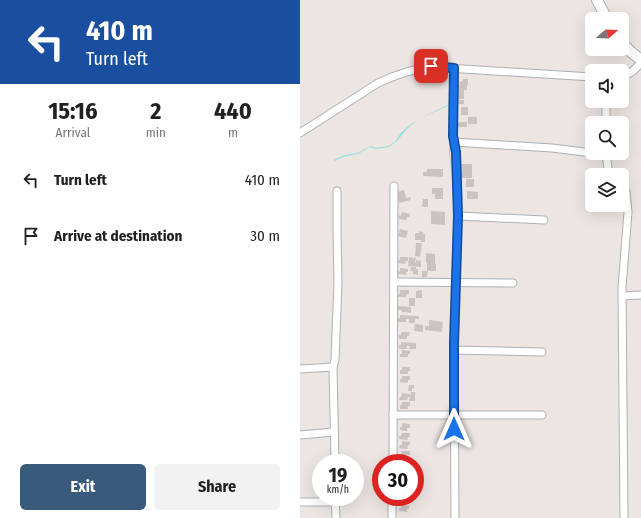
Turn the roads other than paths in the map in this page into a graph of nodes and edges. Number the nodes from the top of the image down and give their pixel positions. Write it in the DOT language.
graph roads {
  1 [pos="597,0"];
  2 [pos="603,12"];
  3 [pos="629,51"];
  4 [pos="641,61"];
  5 [pos="454,68"];
  6 [pos="629,74"];
  7 [pos="585,77"];
  8 [pos="300,133"];
  9 [pos="454,142"];
  10 [pos="585,152"];
  11 [pos="394,186"];
  12 [pos="337,192"];
  13 [pos="628,212"];
  14 [pos="458,216"];
  15 [pos="544,220"];
  16 [pos="394,282"];
  17 [pos="456,283"];
  18 [pos="513,283"];
  19 [pos="641,295"];
  20 [pos="622,296"];
  21 [pos="454,350"];
  22 [pos="542,352"];
  23 [pos="333,366"];
  24 [pos="300,369"];
  25 [pos="393,414"];
  26 [pos="454,414"];
  27 [pos="542,415"];
  28 [pos="334,432"];
  29 [pos="300,435"];
  30 [pos="335,454"];
  31 [pos="393,454"];
  32 [pos="312,501"];
  33 [pos="300,502"];
  34 [pos="335,506"];
  35 [pos="392,506"];
  36 [pos="336,518"];
  37 [pos="392,518"];
  38 [pos="455,518"];
  39 [pos="624,518"];
  1 -- 2 [label="street"];
  3 -- 4 [label="street"];
  4 -- 6 [label="street"];
  5 -- 7 [label="street"];
  5 -- 8 [label="street"];
  5 -- 9 [label="street"];
  9 -- 10 [label="street"];
  9 -- 14 [label="street"];
  11 -- 16 [label="street"];
  12 -- 23 [label="street"];
  13 -- 20 [label="street"];
  14 -- 15 [label="street"];
  14 -- 17 [label="street"];
  16 -- 17 [label="street"];
  16 -- 25 [label="street"];
  17 -- 18 [label="street"];
  17 -- 21 [label="street"];
  19 -- 20 [label="street"];
  20 -- 39 [label="street"];
  21 -- 22 [label="street"];
  21 -- 26 [label="street"];
  23 -- 24 [label="street"];
  23 -- 28 [label="street"];
  25 -- 26 [label="street"];
  25 -- 31 [label="street"];
  26 -- 27 [label="street"];
  26 -- 38 [label="street"];
  28 -- 29 [label="street"];
  28 -- 30 [label="street"];
  32 -- 33 [label="street"];
  34 -- 36 [label="street"];
  35 -- 37 [label="street"];
}
